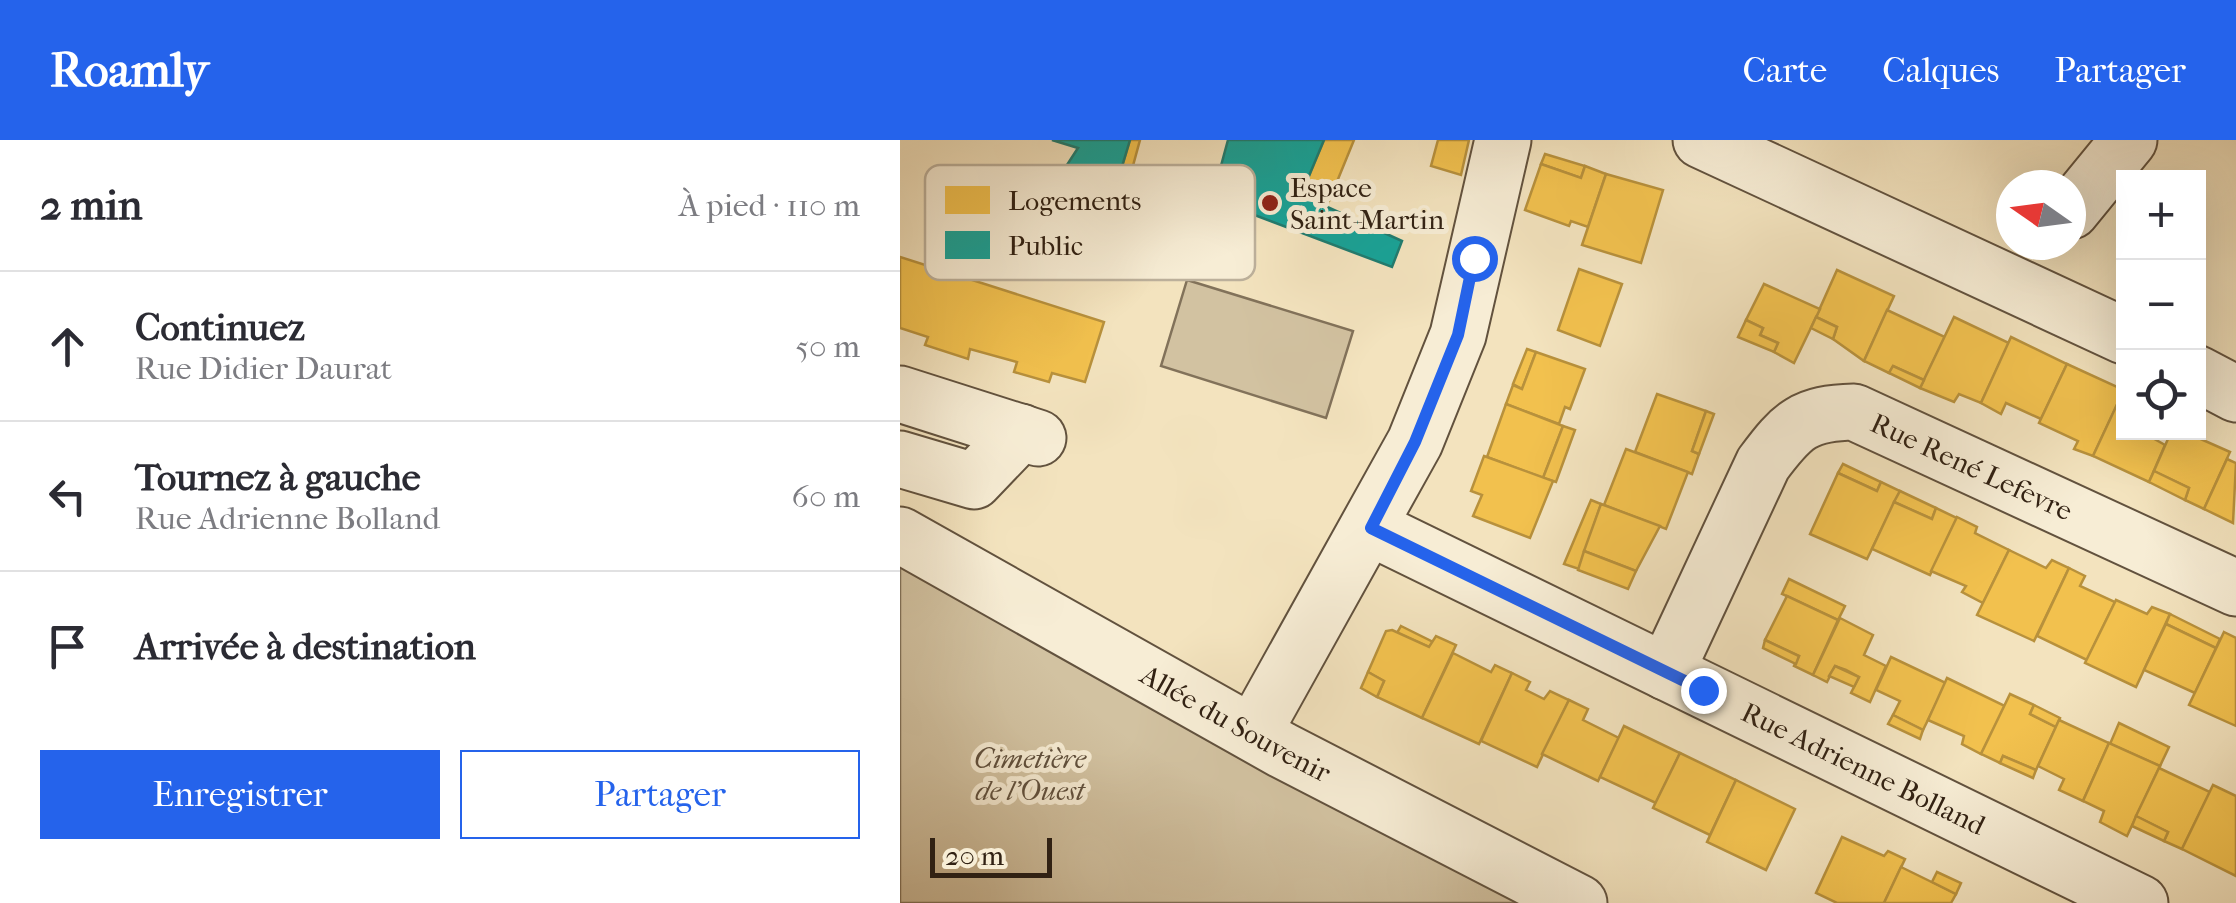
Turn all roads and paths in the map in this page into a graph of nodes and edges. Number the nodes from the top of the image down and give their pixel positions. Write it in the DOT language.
graph roads {
  1 [pos="1503,140"];
  2 [pos="1701,140"];
  3 [pos="2128,140"];
  4 [pos="2086,192"];
  5 [pos="2034,275"];
  6 [pos="2116,331"];
  7 [pos="2206,378"];
  8 [pos="900,394"];
  9 [pos="2236,394"];
  10 [pos="900,459"];
  11 [pos="1371,528"];
  12 [pos="900,536"];
  13 [pos="2236,588"];
  14 [pos="1666,672"];
  15 [pos="1253,733"];
  16 [pos="1579,903"];
  17 [pos="2140,903"];
  1 -- 11 [label="street"];
  2 -- 5 [label="street"];
  3 -- 4 [label="street"];
  5 -- 6 [label="street"];
  7 -- 9 [label="street"];
  8 -- 10 [label="street"];
  11 -- 14 [label="street, Rue Adrienne Bolland"];
  11 -- 15 [label="street"];
  12 -- 15 [label="street, Allée du Souvenir"];
  13 -- 14 [label="street, Rue René Lefevre"];
  14 -- 17 [label="street, Rue Adrienne Bolland"];
  15 -- 16 [label="street, Allée du Souvenir"];
}
